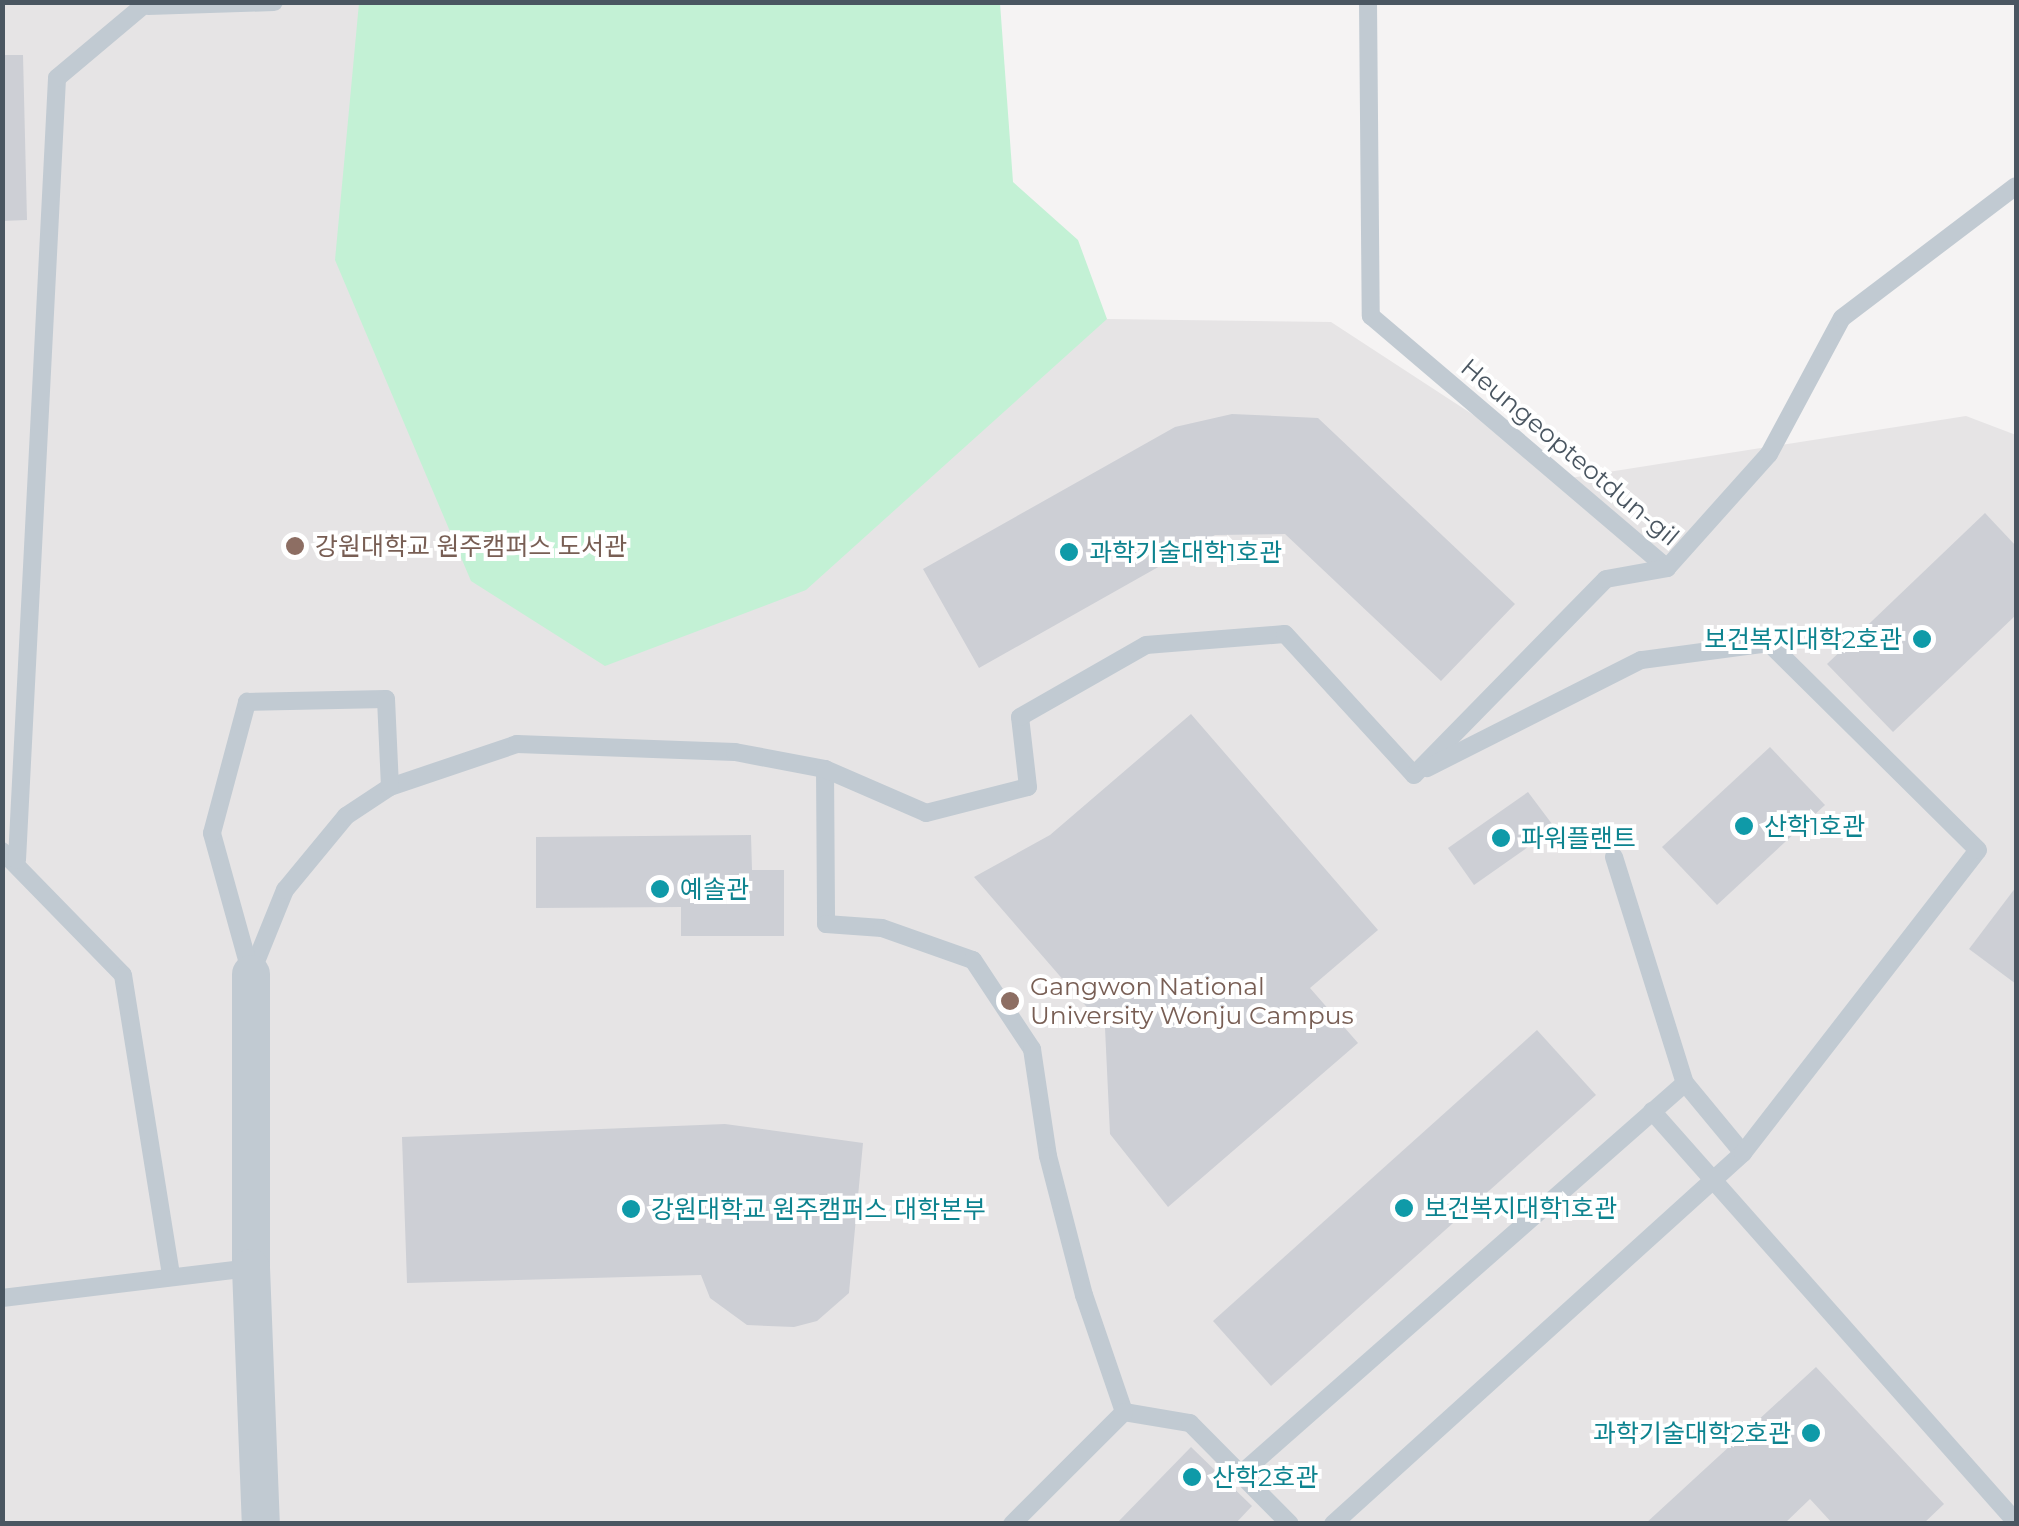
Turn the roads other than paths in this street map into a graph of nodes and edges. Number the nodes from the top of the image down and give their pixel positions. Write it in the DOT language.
graph roads {
  1 [pos="274,2"];
  2 [pos="1368,2"];
  3 [pos="146,5"];
  4 [pos="2016,186"];
  5 [pos="1667,568"];
  6 [pos="826,769"];
  7 [pos="1414,776"];
  8 [pos="390,786"];
  9 [pos="10,856"];
  10 [pos="1614,857"];
  11 [pos="251,974"];
  12 [pos="1685,1084"];
  13 [pos="1652,1110"];
  14 [pos="1743,1153"];
  15 [pos="1710,1183"];
  16 [pos="251,1268"];
  17 [pos="171,1274"];
  18 [pos="2,1298"];
  19 [pos="1124,1412"];
  20 [pos="1242,1473"];
  21 [pos="2016,1522"];
  22 [pos="261,1524"];
  23 [pos="1012,1524"];
  24 [pos="1290,1524"];
  25 [pos="1333,1524"];
  1 -- 3 [label="lane"];
  2 -- 5 [label="lane, Heungeopteotdun-gil"];
  3 -- 9 [label="lane"];
  4 -- 5 [label="lane, Heungeopteotdun-gil"];
  5 -- 7 [label="lane"];
  6 -- 7 [label="lane"];
  6 -- 8 [label="lane"];
  6 -- 19 [label="lane"];
  7 -- 14 [label="lane"];
  8 -- 11 [label="lane"];
  8 -- 11 [label="lane"];
  9 -- 17 [label="lane"];
  10 -- 12 [label="lane"];
  11 -- 16 [label="street"];
  12 -- 13 [label="lane"];
  12 -- 14 [label="lane"];
  13 -- 15 [label="lane"];
  13 -- 20 [label="lane"];
  14 -- 15 [label="lane"];
  15 -- 21 [label="lane"];
  15 -- 25 [label="lane"];
  16 -- 17 [label="lane"];
  16 -- 22 [label="street"];
  17 -- 18 [label="lane"];
  19 -- 20 [label="lane"];
  19 -- 23 [label="lane"];
  20 -- 24 [label="lane"];
}
